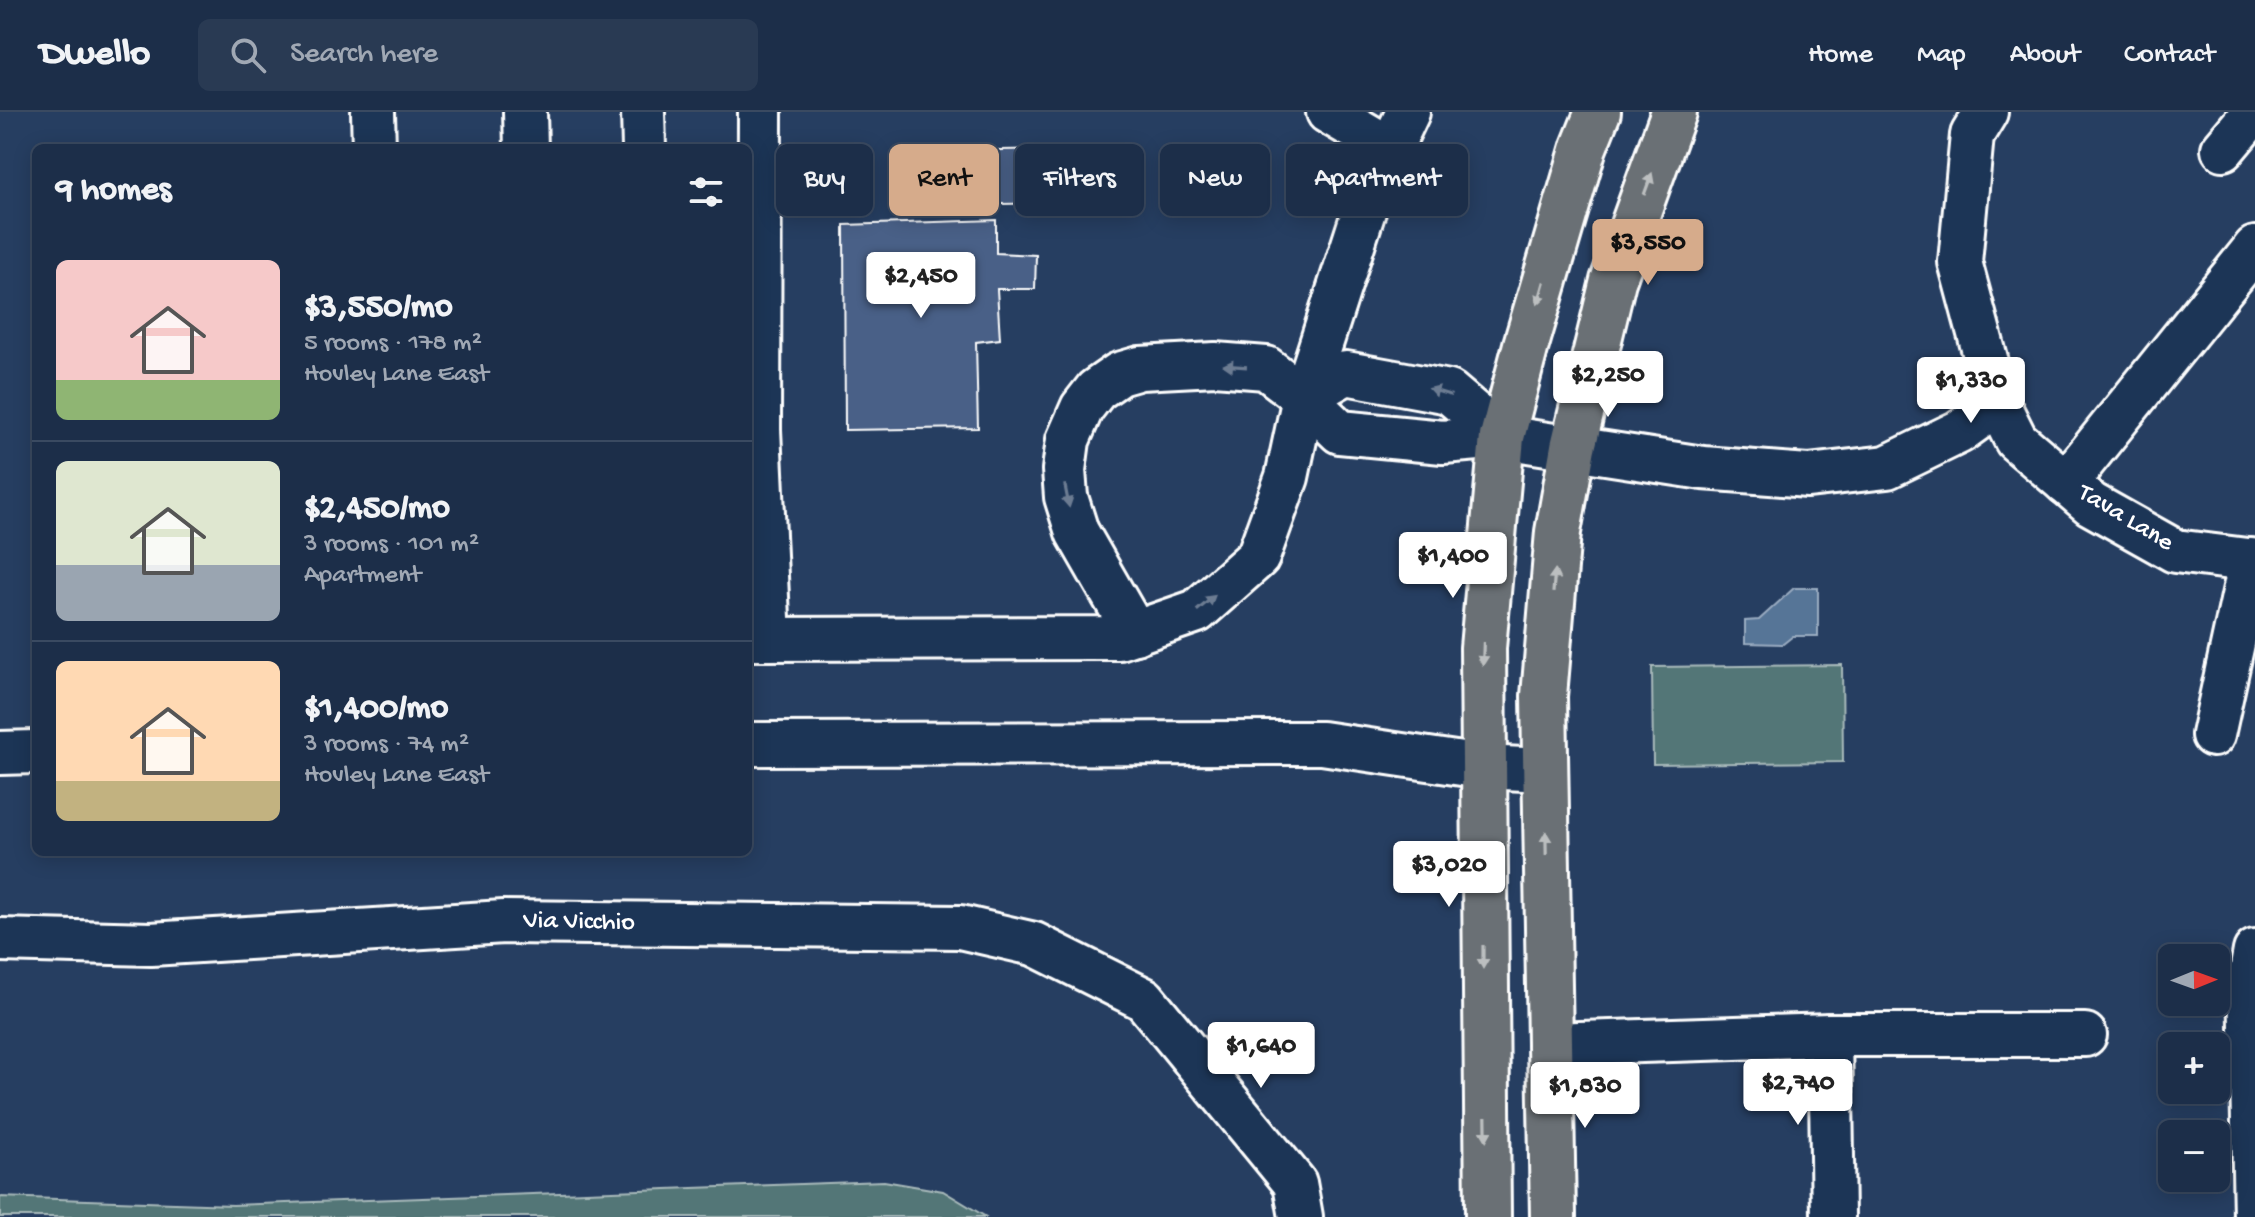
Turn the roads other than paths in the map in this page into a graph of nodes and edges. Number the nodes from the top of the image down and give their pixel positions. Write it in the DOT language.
graph roads {
  1 [pos="373,112"];
  2 [pos="525,112"];
  3 [pos="643,112"];
  4 [pos="760,112"];
  5 [pos="1328,112"];
  6 [pos="1598,112"];
  7 [pos="1674,112"];
  8 [pos="1986,112"];
  9 [pos="2254,112"];
  10 [pos="1398,123"];
  11 [pos="374,144"];
  12 [pos="526,144"];
  13 [pos="644,144"];
  14 [pos="2223,149"];
  15 [pos="2255,248"];
  16 [pos="1304,397"];
  17 [pos="1998,404"];
  18 [pos="1502,437"];
  19 [pos="1573,447"];
  20 [pos="2066,483"];
  21 [pos="2253,561"];
  22 [pos="1135,633"];
  23 [pos="759,639"];
  24 [pos="2213,735"];
  25 [pos="752,744"];
  26 [pos="32,752"];
  27 [pos="0,753"];
  28 [pos="1482,767"];
  29 [pos="1545,770"];
  30 [pos="0,940"];
  31 [pos="2255,951"];
  32 [pos="1830,1035"];
  33 [pos="2085,1035"];
  34 [pos="1549,1044"];
  35 [pos="1301,1217"];
  36 [pos="1488,1217"];
  37 [pos="1553,1217"];
  38 [pos="1833,1217"];
  39 [pos="2255,1217"];
  1 -- 11 [label="street"];
  2 -- 12 [label="street"];
  3 -- 13 [label="street"];
  4 -- 23 [label="street"];
  5 -- 10 [label="street"];
  6 -- 18 [label="main road, one-way"];
  19 -- 7 [label="main road, one-way"];
  8 -- 17 [label="street, Tava Lane"];
  9 -- 14 [label="street"];
  10 -- 16 [label="street"];
  15 -- 20 [label="street"];
  16 -- 18 [label="street"];
  18 -- 16 [label="street, one-way"];
  22 -- 16 [label="street, one-way"];
  16 -- 22 [label="street, one-way"];
  17 -- 19 [label="street"];
  17 -- 20 [label="street, Tava Lane"];
  18 -- 19 [label="street"];
  18 -- 28 [label="main road, one-way"];
  29 -- 19 [label="main road, one-way"];
  20 -- 21 [label="street, Tava Lane"];
  21 -- 24 [label="street"];
  22 -- 23 [label="street"];
  25 -- 28 [label="street"];
  26 -- 27 [label="street"];
  28 -- 29 [label="street"];
  28 -- 36 [label="main road, one-way"];
  34 -- 29 [label="main road, one-way"];
  30 -- 35 [label="street, Via Vicchio"];
  31 -- 39 [label="street"];
  32 -- 33 [label="street"];
  32 -- 34 [label="street"];
  32 -- 38 [label="street"];
  34 -- 37 [label="main road"];
}
